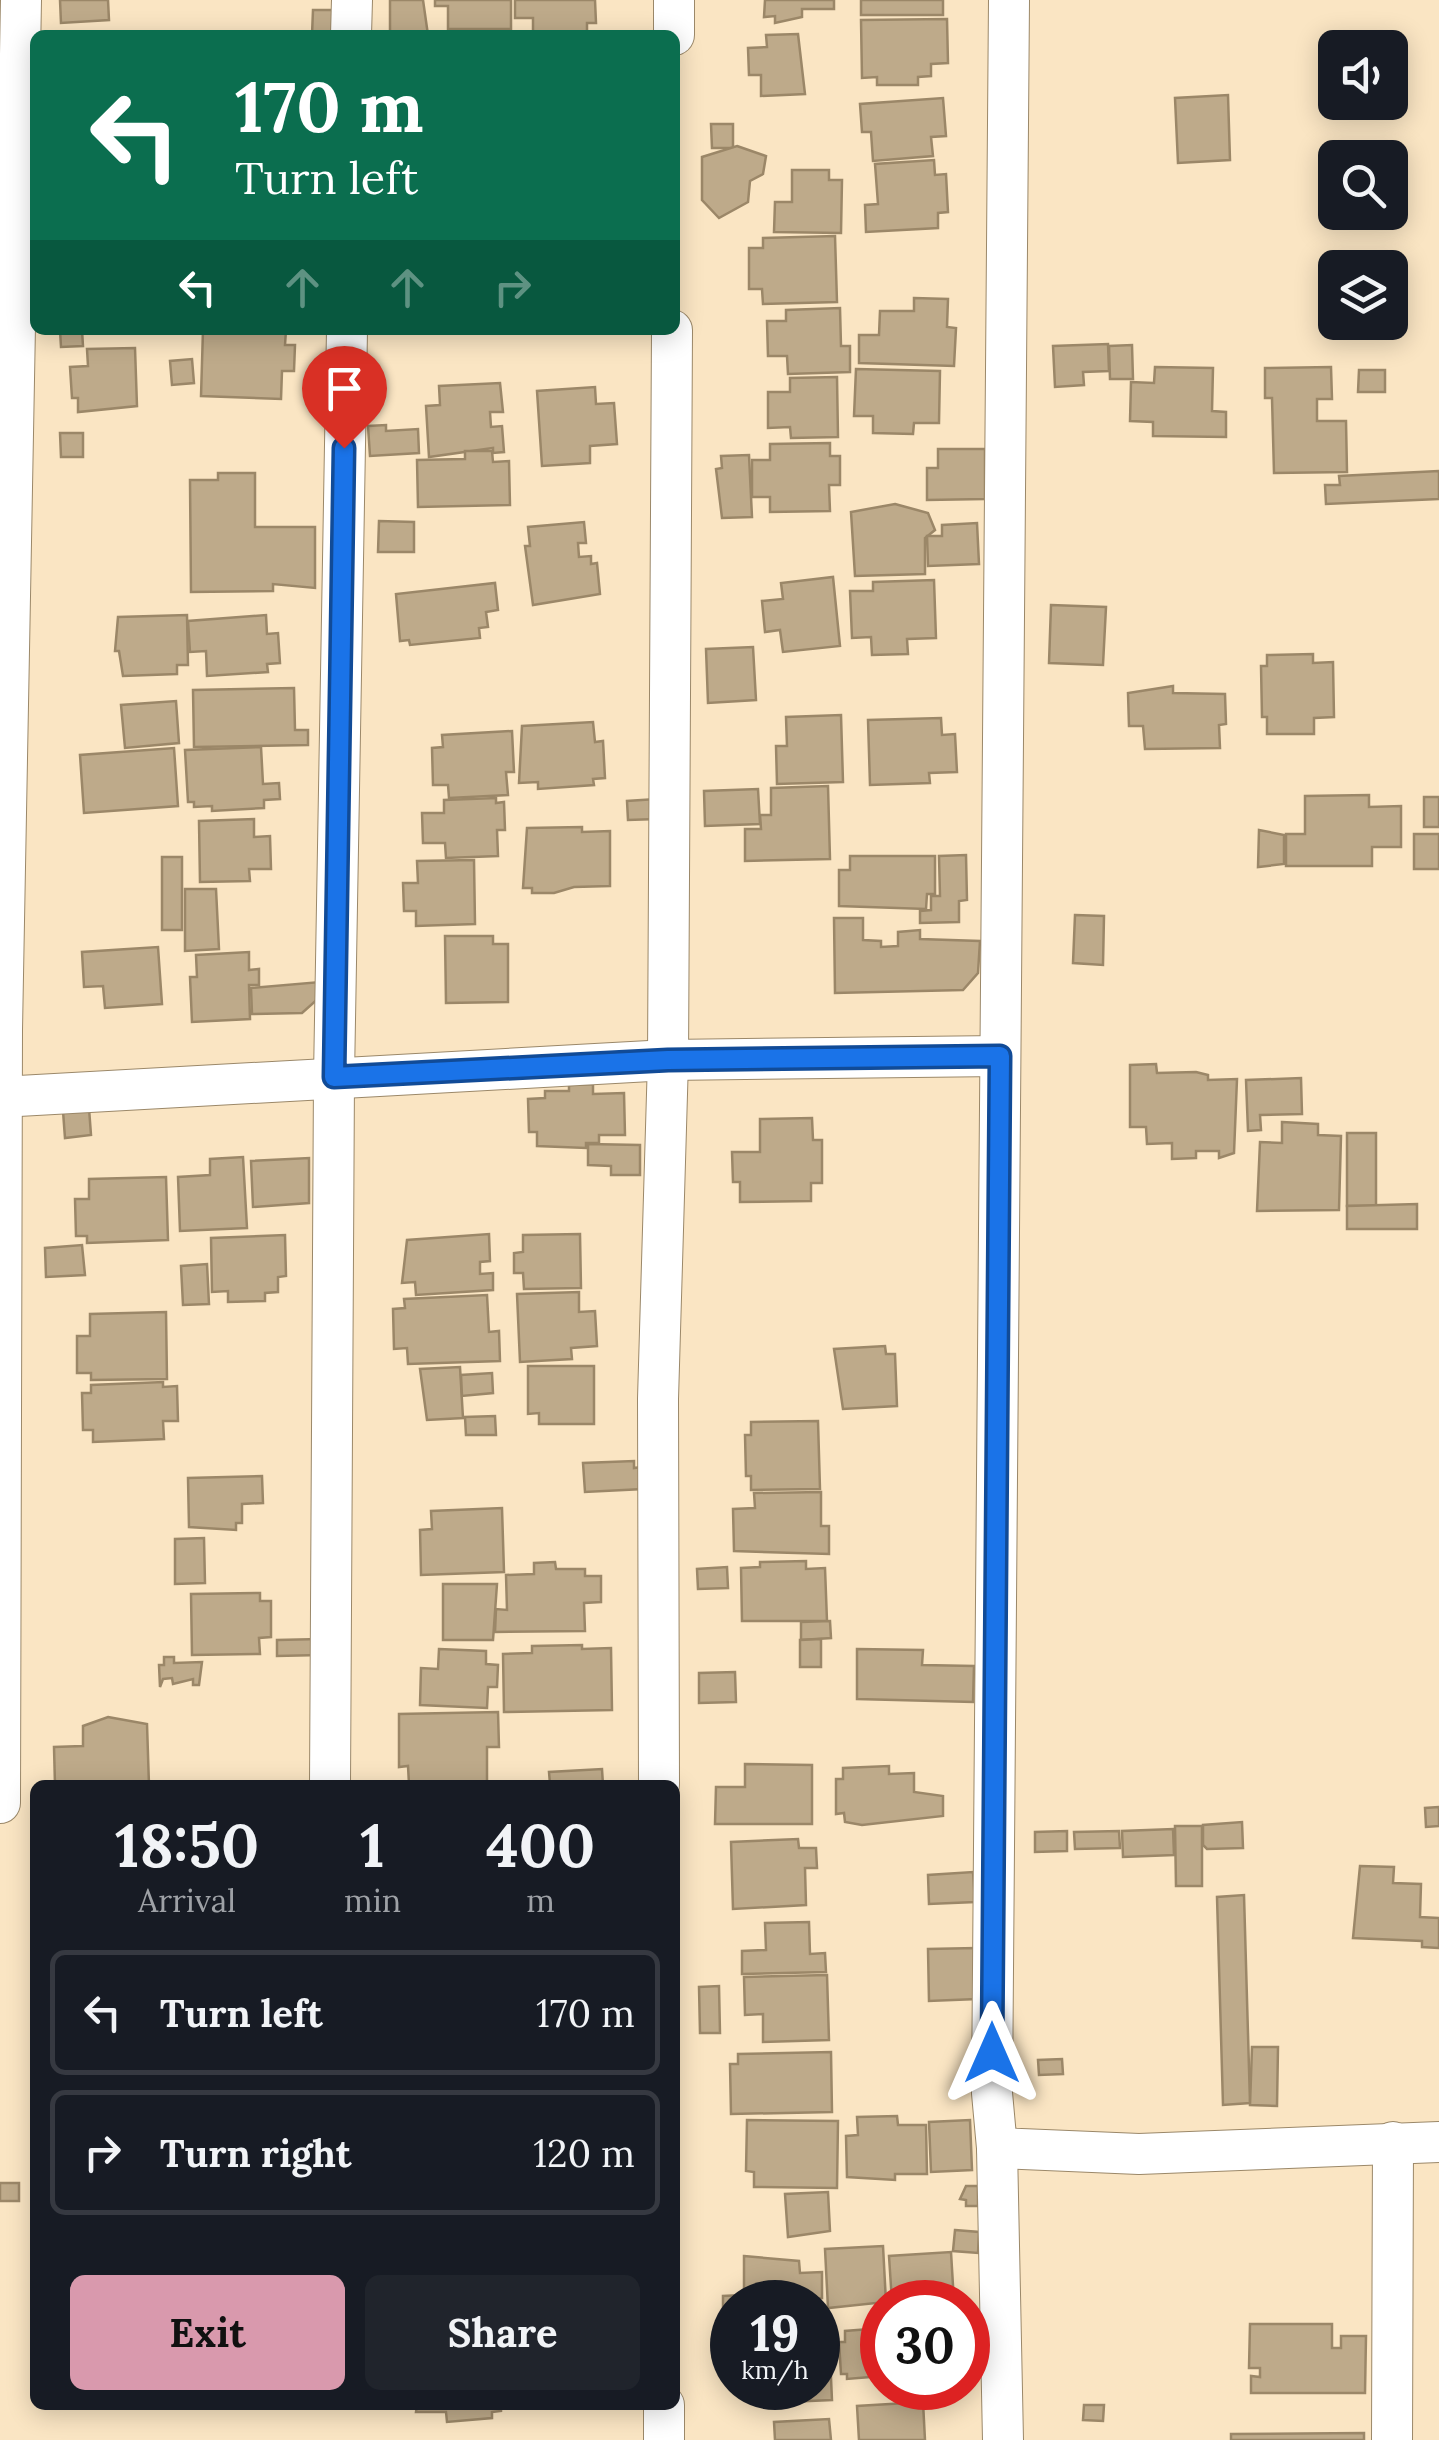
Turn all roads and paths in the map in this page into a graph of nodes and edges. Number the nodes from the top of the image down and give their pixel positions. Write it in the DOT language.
graph roads {
  1 [pos="21,0"];
  2 [pos="352,0"];
  3 [pos="674,0"];
  4 [pos="1008,0"];
  5 [pos="352,30"];
  6 [pos="674,30"];
  7 [pos="346,335"];
  8 [pos="672,335"];
  9 [pos="1000,1056"];
  10 [pos="668,1060"];
  11 [pos="334,1077"];
  12 [pos="1,1097"];
  13 [pos="330,1780"];
  14 [pos="659,1780"];
  15 [pos="0,1803"];
  16 [pos="1394,2142"];
  17 [pos="1439,2142"];
  18 [pos="997,2148"];
  19 [pos="664,2410"];
  20 [pos="664,2440"];
  21 [pos="1004,2440"];
  22 [pos="1392,2440"];
  1 -- 12 [label="street"];
  2 -- 5 [label="street"];
  3 -- 6 [label="street"];
  4 -- 9 [label="street"];
  7 -- 11 [label="street"];
  8 -- 10 [label="street"];
  9 -- 10 [label="street"];
  9 -- 18 [label="street"];
  10 -- 11 [label="street"];
  10 -- 14 [label="street"];
  11 -- 12 [label="street"];
  11 -- 13 [label="street"];
  12 -- 15 [label="street"];
  16 -- 17 [label="street"];
  16 -- 18 [label="street"];
  16 -- 22 [label="street"];
  18 -- 21 [label="street"];
  19 -- 20 [label="street"];
}
